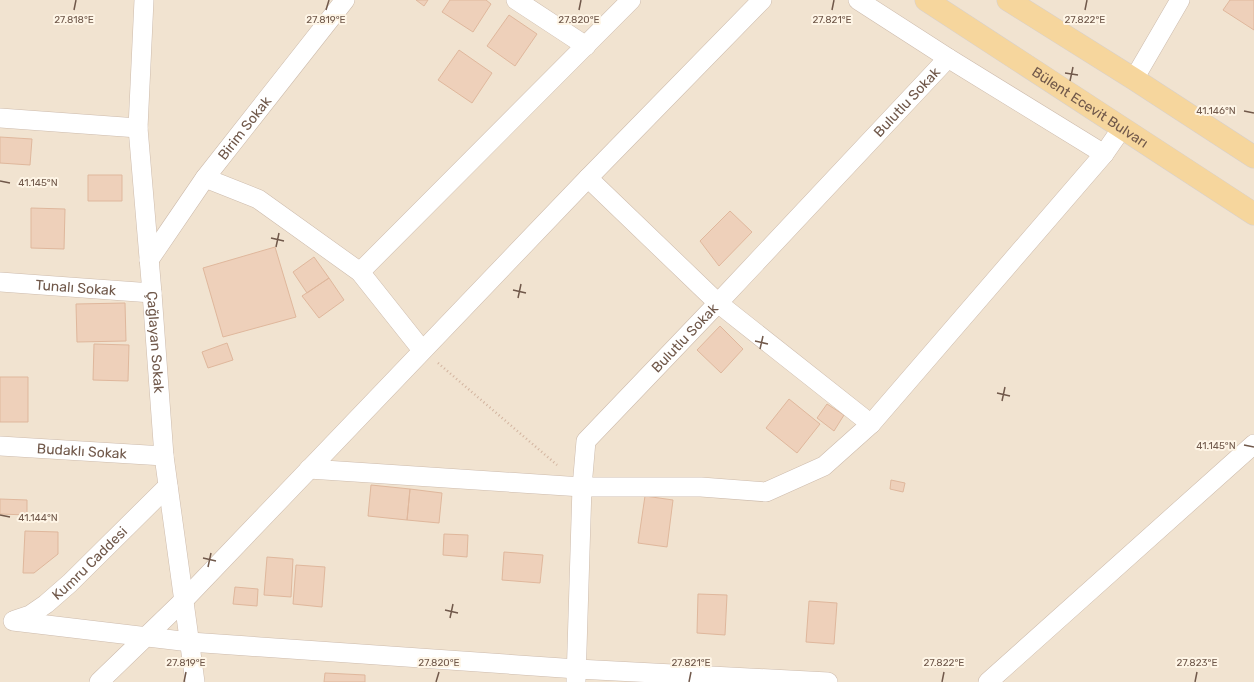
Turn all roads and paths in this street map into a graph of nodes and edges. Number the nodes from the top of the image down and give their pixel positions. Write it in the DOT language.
graph roads {
  1 [pos="144,0"];
  2 [pos="345,0"];
  3 [pos="516,0"];
  4 [pos="631,0"];
  5 [pos="762,0"];
  6 [pos="858,0"];
  7 [pos="926,0"];
  8 [pos="1008,0"];
  9 [pos="1180,0"];
  10 [pos="586,46"];
  11 [pos="948,58"];
  12 [pos="1134,79"];
  13 [pos="0,118"];
  14 [pos="138,128"];
  15 [pos="1122,128"];
  16 [pos="1104,154"];
  17 [pos="1254,157"];
  18 [pos="205,178"];
  19 [pos="588,178"];
  20 [pos="1254,214"];
  21 [pos="149,260"];
  22 [pos="360,272"];
  23 [pos="0,282"];
  24 [pos="152,293"];
  25 [pos="718,303"];
  26 [pos="422,350"];
  27 [pos="871,424"];
  28 [pos="1254,444"];
  29 [pos="0,446"];
  30 [pos="164,456"];
  31 [pos="558,466"];
  32 [pos="308,469"];
  33 [pos="168,486"];
  34 [pos="582,486"];
  35 [pos="184,600"];
  36 [pos="6,620"];
  37 [pos="146,637"];
  38 [pos="190,642"];
  39 [pos="577,675"];
  40 [pos="100,682"];
  41 [pos="195,682"];
  42 [pos="828,682"];
  43 [pos="988,682"];
  1 -- 14 [label="street, Çağlayan Sokak"];
  2 -- 18 [label="street, Birim Sokak"];
  3 -- 10 [label="street"];
  4 -- 10 [label="street"];
  5 -- 19 [label="street"];
  6 -- 11 [label="street"];
  7 -- 15 [label="main road, Bülent Ecevit Bulvarı"];
  8 -- 12 [label="main road"];
  9 -- 12 [label="street"];
  10 -- 22 [label="street"];
  11 -- 16 [label="street"];
  11 -- 25 [label="street, Bulutlu Sokak"];
  12 -- 17 [label="main road"];
  13 -- 14 [label="street"];
  14 -- 21 [label="street, Çağlayan Sokak"];
  15 -- 16 [label="street"];
  15 -- 20 [label="main road, Bülent Ecevit Bulvarı"];
  16 -- 27 [label="street"];
  18 -- 21 [label="street, Birim Sokak"];
  18 -- 22 [label="street"];
  19 -- 25 [label="street"];
  19 -- 26 [label="street"];
  21 -- 24 [label="street, Çağlayan Sokak"];
  22 -- 26 [label="street"];
  23 -- 24 [label="street, Tunalı Sokak"];
  24 -- 30 [label="street, Çağlayan Sokak"];
  25 -- 27 [label="street"];
  25 -- 34 [label="street, Bulutlu Sokak"];
  26 -- 31 [label="path"];
  26 -- 32 [label="street"];
  27 -- 34 [label="street"];
  28 -- 43 [label="street"];
  29 -- 30 [label="street, Budaklı Sokak"];
  30 -- 33 [label="street, Çağlayan Sokak"];
  32 -- 34 [label="street"];
  32 -- 35 [label="street"];
  33 -- 35 [label="street, Çağlayan Sokak"];
  33 -- 36 [label="street, Kumru Caddesi"];
  34 -- 39 [label="street, Bulutlu Sokak"];
  35 -- 37 [label="street"];
  35 -- 38 [label="street, Çağlayan Sokak"];
  36 -- 37 [label="street"];
  37 -- 38 [label="street"];
  37 -- 40 [label="street"];
  38 -- 39 [label="street"];
  38 -- 41 [label="street, Çağlayan Sokak"];
  39 -- 42 [label="street"];
}
